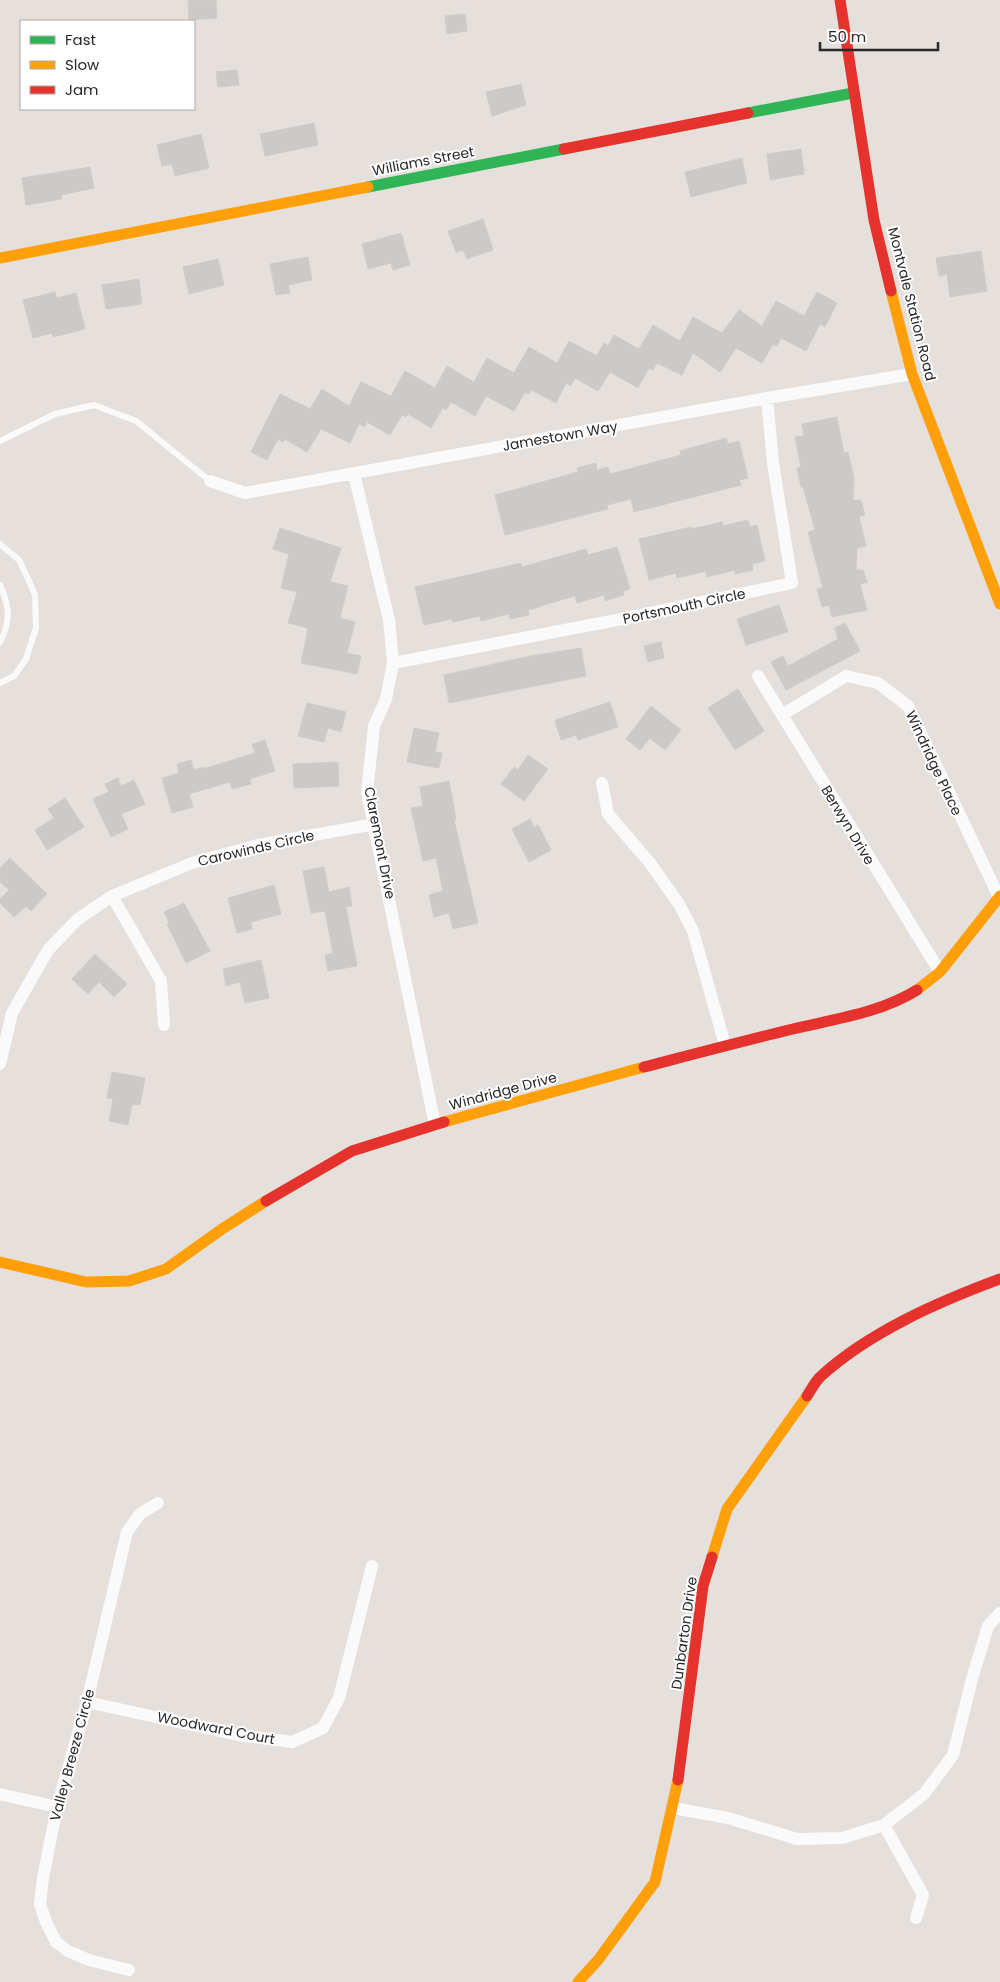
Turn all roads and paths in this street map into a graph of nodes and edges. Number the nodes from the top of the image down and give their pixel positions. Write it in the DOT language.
graph roads {
  1 [pos="840,0"];
  2 [pos="853,93"];
  3 [pos="0,258"];
  4 [pos="912,374"];
  5 [pos="767,398"];
  6 [pos="0,441"];
  7 [pos="354,474"];
  8 [pos="210,481"];
  9 [pos="0,544"];
  10 [pos="0,586"];
  11 [pos="1000,604"];
  12 [pos="0,642"];
  13 [pos="393,663"];
  14 [pos="758,676"];
  15 [pos="0,683"];
  16 [pos="782,715"];
  17 [pos="602,783"];
  18 [pos="375,824"];
  19 [pos="112,896"];
  20 [pos="999,897"];
  21 [pos="940,972"];
  22 [pos="6,1011"];
  23 [pos="164,1025"];
  24 [pos="725,1045"];
  25 [pos="0,1064"];
  26 [pos="435,1126"];
  27 [pos="0,1262"];
  28 [pos="1000,1279"];
  29 [pos="158,1503"];
  30 [pos="372,1566"];
  31 [pos="1000,1613"];
  32 [pos="86,1702"];
  33 [pos="0,1794"];
  34 [pos="57,1807"];
  35 [pos="672,1808"];
  36 [pos="884,1825"];
  37 [pos="916,1918"];
  38 [pos="129,1970"];
  39 [pos="578,1982"];
  1 -- 2 [label="street, Montvale Station Road"];
  2 -- 3 [label="street, Williams Street"];
  2 -- 4 [label="street, Montvale Station Road"];
  4 -- 5 [label="street, Jamestown Way"];
  4 -- 11 [label="street, Montvale Station Road"];
  5 -- 7 [label="street, Jamestown Way"];
  5 -- 13 [label="street, Portsmouth Circle"];
  6 -- 8 [label="lane"];
  7 -- 8 [label="street, Jamestown Way"];
  7 -- 13 [label="street, Claremont Drive"];
  9 -- 15 [label="lane"];
  10 -- 12 [label="lane"];
  13 -- 18 [label="street, Claremont Drive"];
  14 -- 16 [label="street, Berwyn Drive"];
  16 -- 20 [label="street, Windridge Place"];
  16 -- 21 [label="street, Berwyn Drive"];
  17 -- 24 [label="street"];
  18 -- 19 [label="street, Carowinds Circle"];
  18 -- 26 [label="street, Claremont Drive"];
  19 -- 22 [label="street, Carowinds Circle"];
  19 -- 23 [label="street"];
  20 -- 21 [label="street, Windridge Drive"];
  21 -- 24 [label="street, Windridge Drive"];
  22 -- 25 [label="street, Carowinds Circle"];
  24 -- 26 [label="street, Windridge Drive"];
  26 -- 27 [label="street, Windridge Drive"];
  28 -- 35 [label="street, Dunbarton Drive"];
  29 -- 32 [label="street, Valley Breeze Circle"];
  30 -- 32 [label="street, Woodward Court"];
  31 -- 36 [label="street"];
  32 -- 34 [label="street, Valley Breeze Circle"];
  33 -- 34 [label="street"];
  34 -- 38 [label="street, Valley Breeze Circle"];
  35 -- 36 [label="street"];
  35 -- 39 [label="street, Dunbarton Drive"];
  36 -- 37 [label="street"];
}
